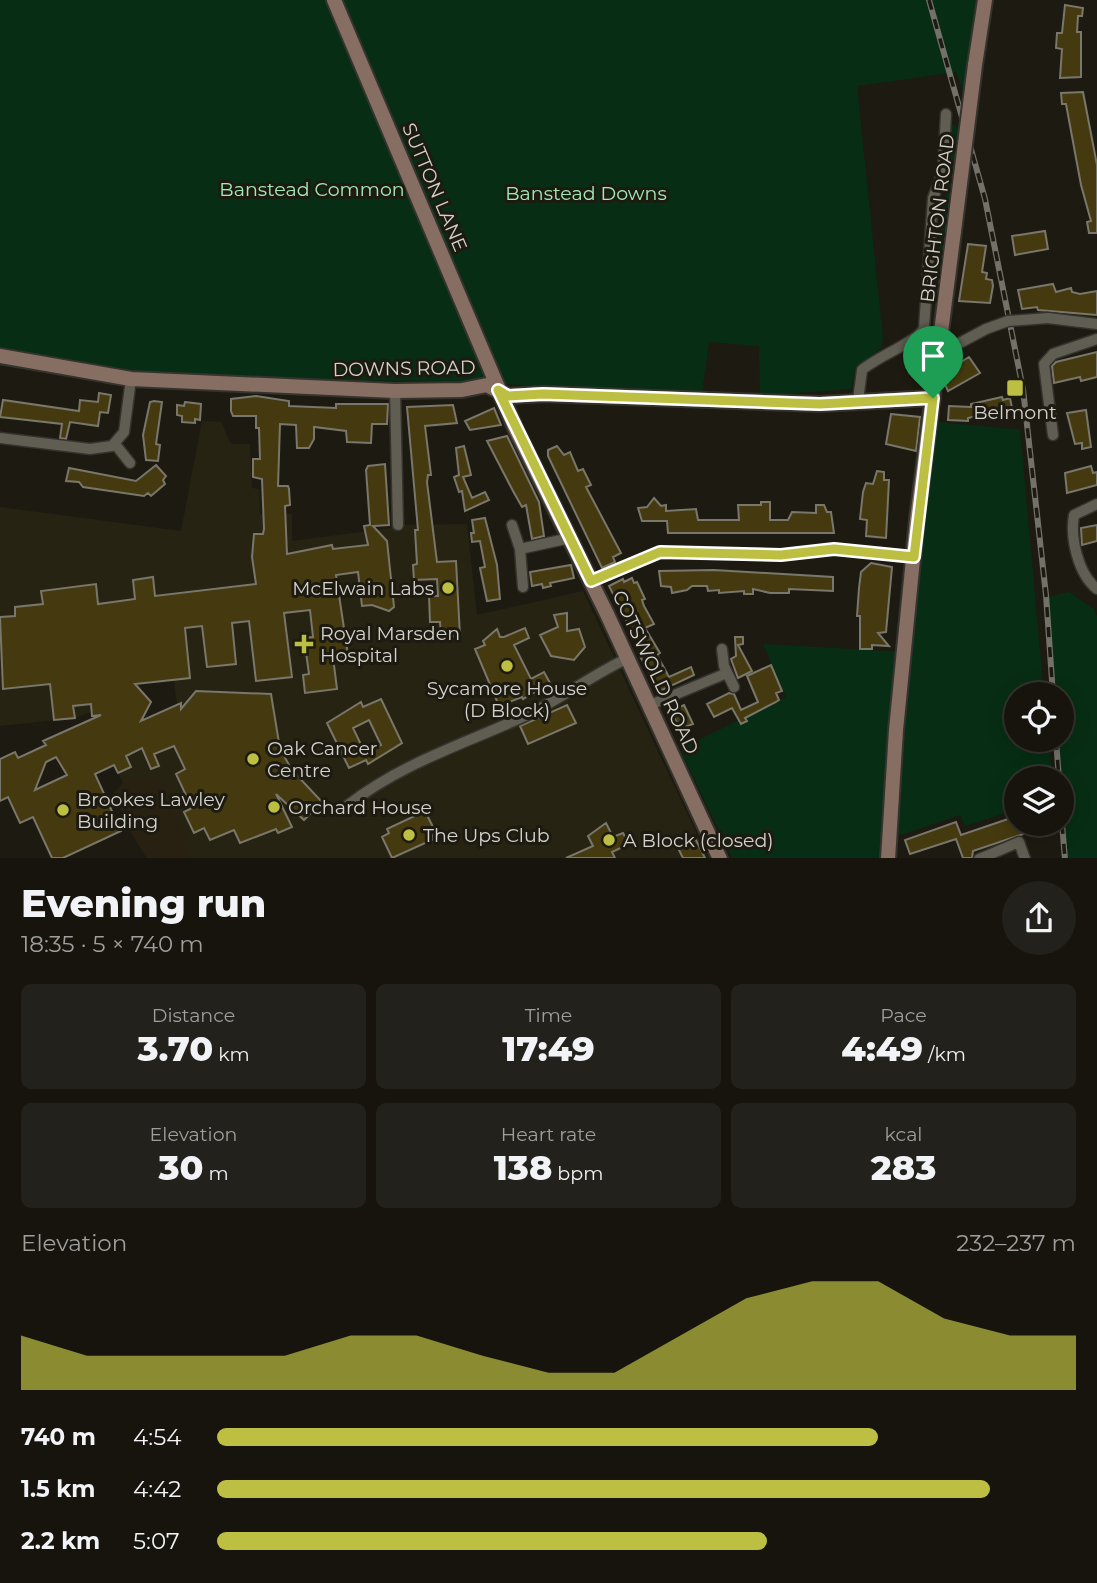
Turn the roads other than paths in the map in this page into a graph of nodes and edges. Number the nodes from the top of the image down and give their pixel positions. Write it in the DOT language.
graph roads {
  1 [pos="334,0"];
  2 [pos="985,0"];
  3 [pos="946,114"];
  4 [pos="1097,324"];
  5 [pos="1097,339"];
  6 [pos="939,354"];
  7 [pos="0,356"];
  8 [pos="131,379"];
  9 [pos="498,390"];
  10 [pos="395,391"];
  11 [pos="933,398"];
  12 [pos="858,400"];
  13 [pos="1053,435"];
  14 [pos="0,438"];
  15 [pos="115,444"];
  16 [pos="130,463"];
  17 [pos="1097,505"];
  18 [pos="398,525"];
  19 [pos="512,525"];
  20 [pos="570,538"];
  21 [pos="520,550"];
  22 [pos="914,557"];
  23 [pos="591,581"];
  24 [pos="523,587"];
  25 [pos="1097,589"];
  26 [pos="722,649"];
  27 [pos="628,658"];
  28 [pos="727,673"];
  29 [pos="734,687"];
  30 [pos="650,705"];
  31 [pos="348,805"];
  32 [pos="720,858"];
  33 [pos="888,858"];
  34 [pos="981,858"];
  35 [pos="1025,858"];
  1 -- 9 [label="main road, SUTTON LANE"];
  2 -- 6 [label="main road, BRIGHTON ROAD, bridge"];
  3 -- 12 [label="street"];
  4 -- 6 [label="street, bridge"];
  5 -- 13 [label="street"];
  6 -- 11 [label="main road, BRIGHTON ROAD"];
  7 -- 8 [label="main road, DOWNS ROAD"];
  8 -- 10 [label="main road, DOWNS ROAD"];
  8 -- 15 [label="street"];
  9 -- 10 [label="main road, DOWNS ROAD"];
  9 -- 12 [label="main road, DOWNS ROAD"];
  9 -- 20 [label="main road, COTSWOLD ROAD"];
  10 -- 18 [label="street"];
  11 -- 12 [label="main road, DOWNS ROAD"];
  11 -- 22 [label="main road, BRIGHTON ROAD"];
  14 -- 15 [label="street"];
  15 -- 16 [label="street"];
  17 -- 25 [label="street"];
  19 -- 21 [label="street"];
  20 -- 21 [label="street"];
  20 -- 23 [label="main road, COTSWOLD ROAD"];
  21 -- 24 [label="street"];
  22 -- 23 [label="street"];
  22 -- 33 [label="main road, BRIGHTON ROAD"];
  23 -- 27 [label="main road, COTSWOLD ROAD"];
  26 -- 28 [label="street"];
  27 -- 30 [label="main road, COTSWOLD ROAD"];
  27 -- 31 [label="street"];
  28 -- 29 [label="street"];
  28 -- 30 [label="street"];
  30 -- 32 [label="main road, COTSWOLD ROAD"];
  34 -- 35 [label="street"];
}
